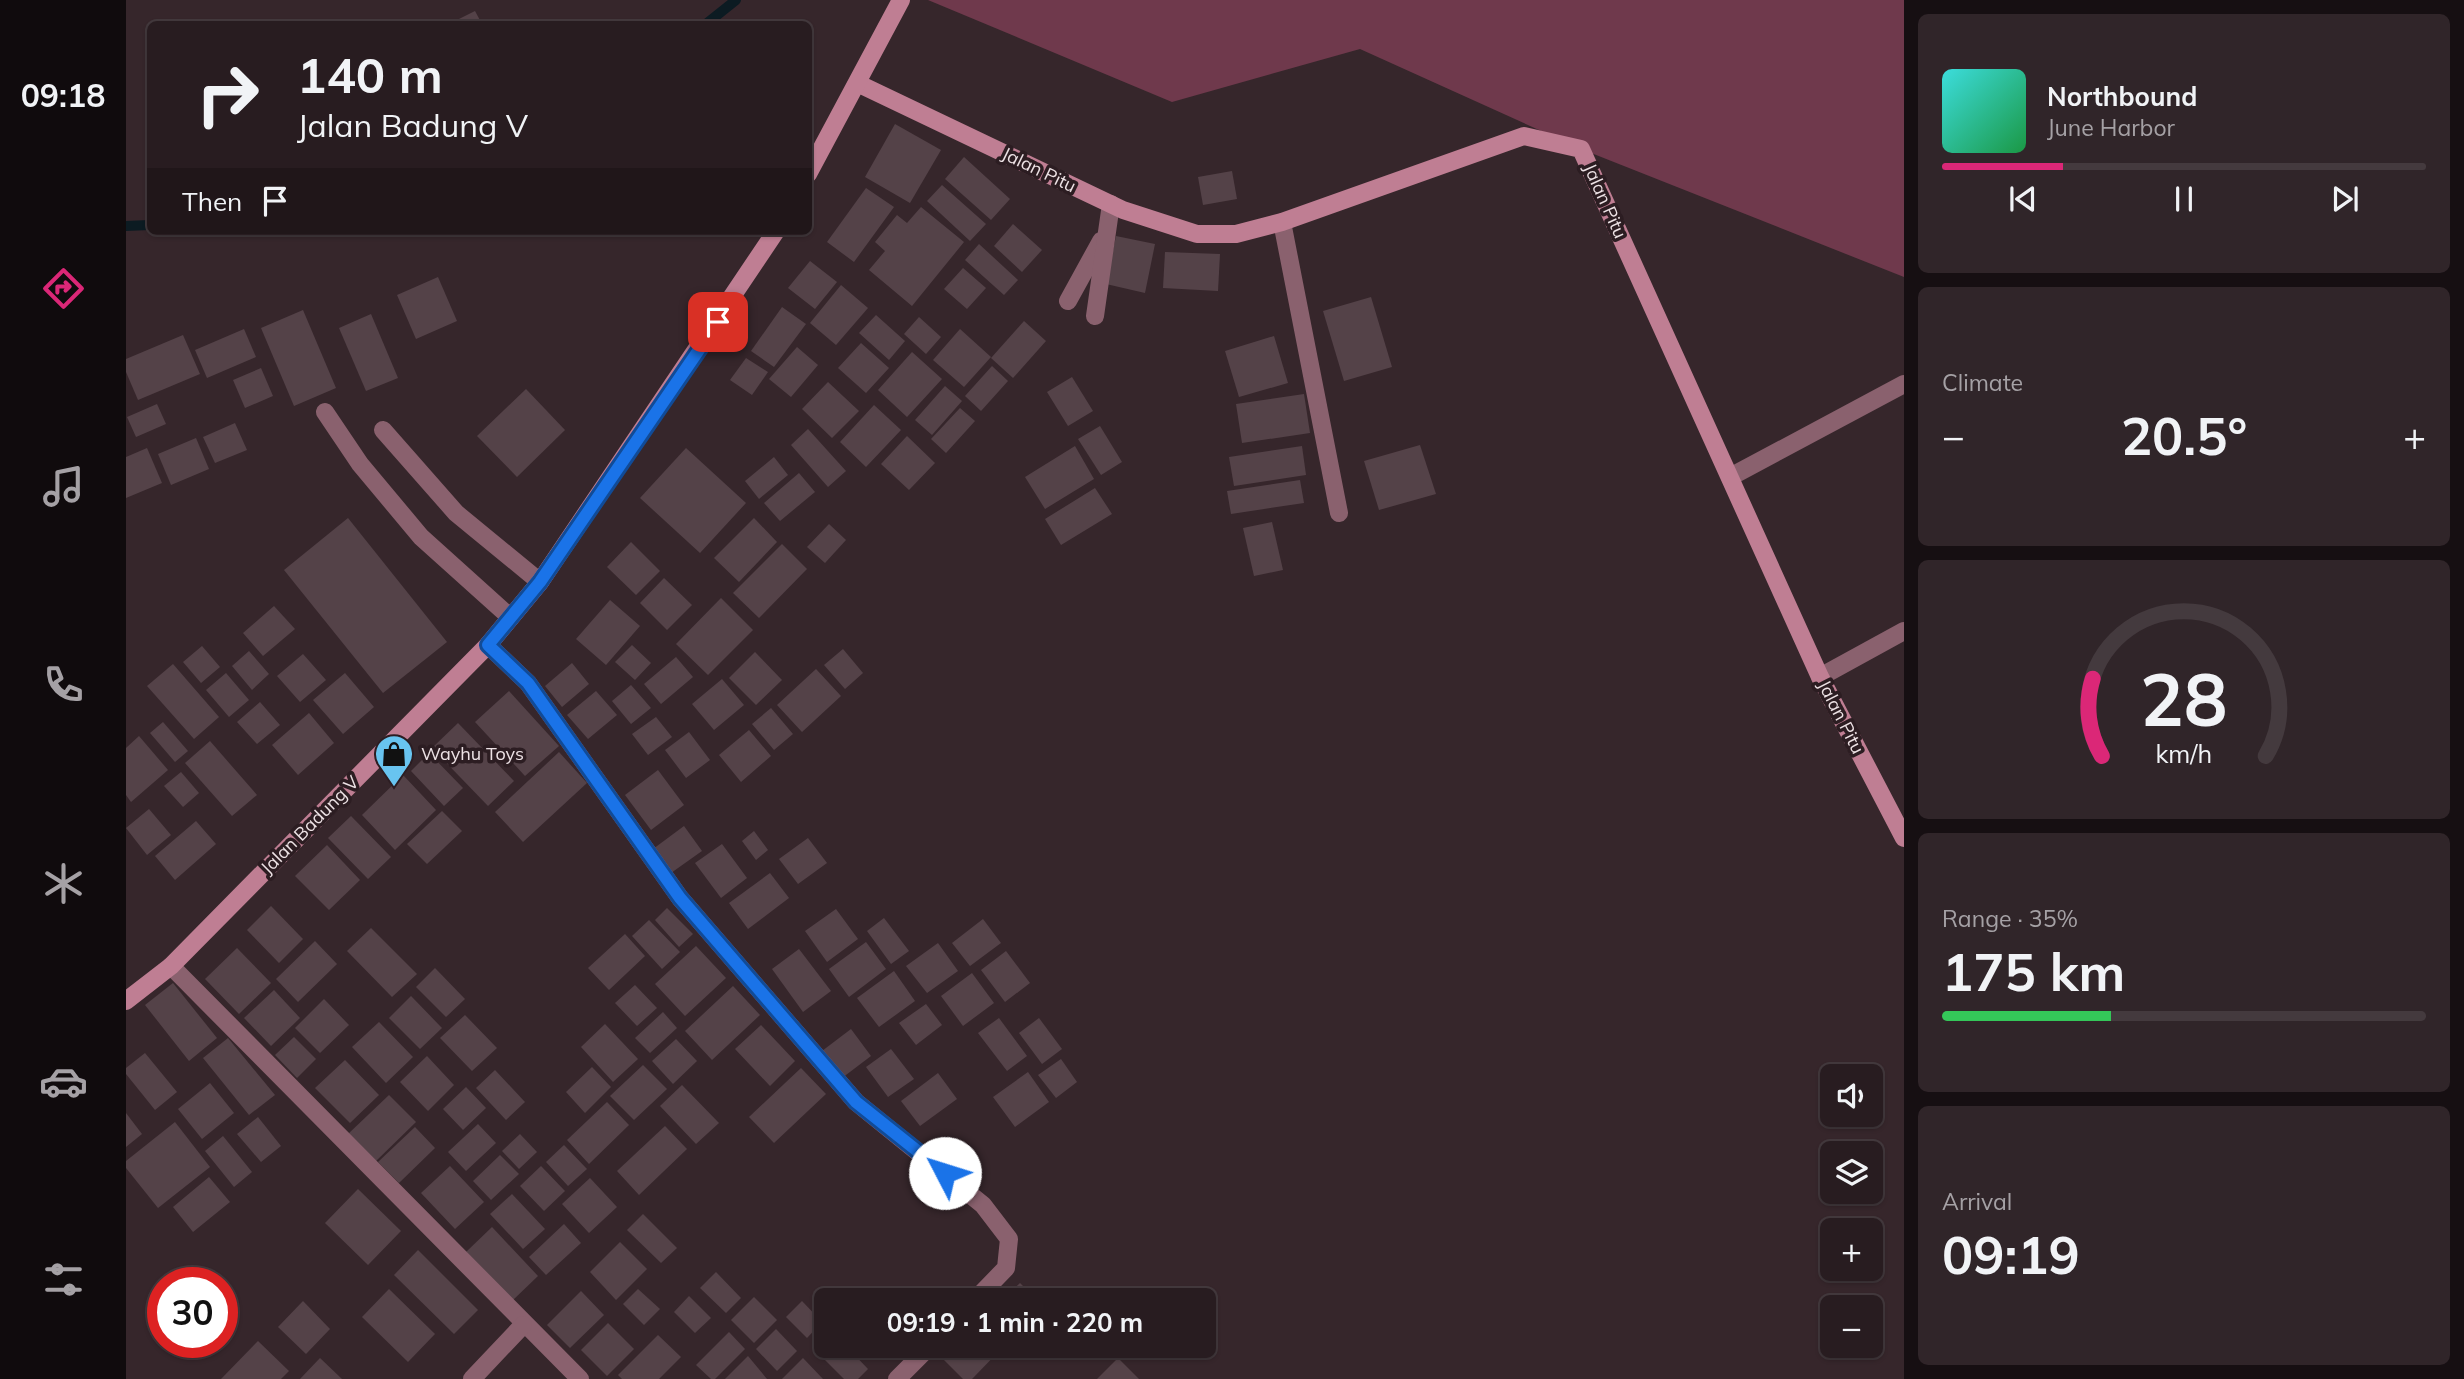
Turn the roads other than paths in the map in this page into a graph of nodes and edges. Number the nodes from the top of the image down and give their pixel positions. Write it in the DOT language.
graph roads {
  1 [pos="901,0"];
  2 [pos="859,84"];
  3 [pos="812,167"];
  4 [pos="1111,204"];
  5 [pos="1282,222"];
  6 [pos="1107,229"];
  7 [pos="773,235"];
  8 [pos="1068,301"];
  9 [pos="1095,316"];
  10 [pos="1904,384"];
  11 [pos="325,412"];
  12 [pos="383,430"];
  13 [pos="1730,477"];
  14 [pos="1339,513"];
  15 [pos="540,582"];
  16 [pos="510,617"];
  17 [pos="1904,631"];
  18 [pos="488,645"];
  19 [pos="1820,677"];
  20 [pos="1904,838"];
  21 [pos="171,966"];
  22 [pos="126,1001"];
  23 [pos="987,1288"];
  24 [pos="523,1325"];
  25 [pos="918,1358"];
  26 [pos="472,1379"];
  27 [pos="580,1379"];
  28 [pos="897,1379"];
  1 -- 2 [label="street"];
  2 -- 3 [label="street"];
  2 -- 4 [label="street, Jalan Pitu"];
  4 -- 5 [label="street, Jalan Pitu"];
  4 -- 6 [label="street"];
  5 -- 13 [label="street, Jalan Pitu"];
  5 -- 14 [label="street"];
  6 -- 8 [label="street"];
  6 -- 9 [label="street"];
  7 -- 15 [label="street, Jalan Badung V"];
  10 -- 13 [label="street"];
  11 -- 16 [label="street"];
  12 -- 15 [label="street"];
  13 -- 19 [label="street, Jalan Pitu"];
  15 -- 16 [label="street, Jalan Badung V"];
  16 -- 18 [label="street, Jalan Badung V"];
  17 -- 19 [label="street"];
  18 -- 21 [label="street, Jalan Badung V"];
  18 -- 23 [label="street"];
  19 -- 20 [label="street, Jalan Pitu"];
  21 -- 22 [label="street, Jalan Badung V"];
  21 -- 24 [label="street"];
  24 -- 26 [label="street"];
  24 -- 27 [label="street"];
  25 -- 28 [label="street"];
}
